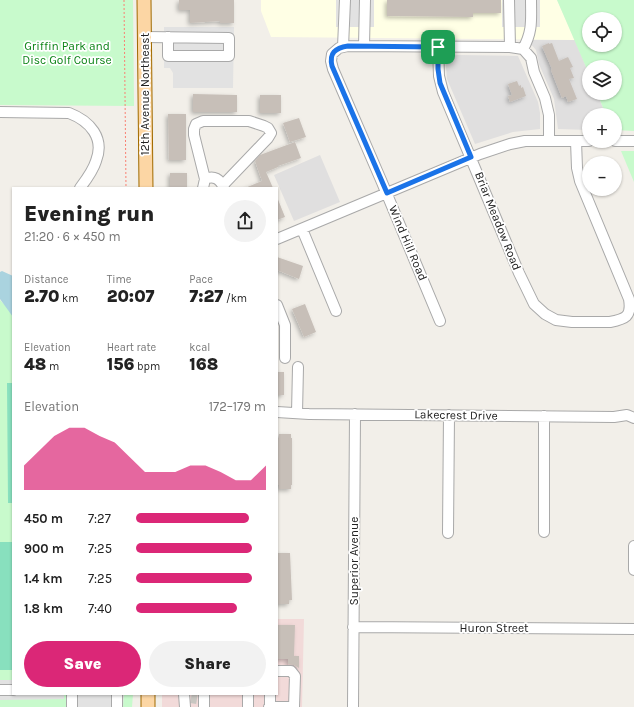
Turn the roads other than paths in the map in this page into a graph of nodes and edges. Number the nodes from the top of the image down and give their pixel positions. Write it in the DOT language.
graph roads {
  1 [pos="144,0"];
  2 [pos="345,0"];
  3 [pos="365,0"];
  4 [pos="509,0"];
  5 [pos="531,0"];
  6 [pos="145,36"];
  7 [pos="168,36"];
  8 [pos="364,46"];
  9 [pos="343,47"];
  10 [pos="438,47"];
  11 [pos="510,47"];
  12 [pos="523,49"];
  13 [pos="0,112"];
  14 [pos="549,140"];
  15 [pos="576,141"];
  16 [pos="582,141"];
  17 [pos="622,141"];
  18 [pos="634,141"];
  19 [pos="471,157"];
  20 [pos="204,184"];
  21 [pos="223,186"];
  22 [pos="81,187"];
  23 [pos="146,187"];
  24 [pos="387,193"];
  25 [pos="302,229"];
  26 [pos="278,239"];
  27 [pos="278,308"];
  28 [pos="336,311"];
  29 [pos="440,321"];
  30 [pos="285,358"];
  31 [pos="298,367"];
  32 [pos="278,412"];
  33 [pos="297,413"];
  34 [pos="355,414"];
  35 [pos="449,415"];
  36 [pos="544,416"];
  37 [pos="634,418"];
  38 [pos="544,532"];
  39 [pos="448,533"];
  40 [pos="634,546"];
  41 [pos="634,570"];
  42 [pos="353,627"];
  43 [pos="634,630"];
  44 [pos="278,672"];
  45 [pos="0,690"];
  46 [pos="12,690"];
  47 [pos="72,695"];
  48 [pos="117,695"];
  49 [pos="148,695"];
  50 [pos="248,695"];
  51 [pos="270,695"];
  52 [pos="72,707"];
  53 [pos="117,707"];
  54 [pos="148,707"];
  55 [pos="248,707"];
  56 [pos="269,707"];
  57 [pos="353,707"];
  1 -- 6 [label="main road, 12th Avenue Northeast"];
  2 -- 9 [label="street"];
  3 -- 8 [label="street"];
  4 -- 11 [label="street"];
  5 -- 12 [label="street"];
  6 -- 7 [label="street"];
  6 -- 23 [label="main road, 12th Avenue Northeast"];
  7 -- 7 [label="street"];
  8 -- 9 [label="street"];
  8 -- 10 [label="street"];
  9 -- 24 [label="street, Wind Hill Road"];
  10 -- 11 [label="street"];
  10 -- 19 [label="street, Briar Meadow Road"];
  11 -- 12 [label="street"];
  12 -- 14 [label="street"];
  13 -- 22 [label="street"];
  14 -- 15 [label="street"];
  14 -- 19 [label="street"];
  15 -- 16 [label="street"];
  15 -- 19 [label="street, Briar Meadow Road"];
  17 -- 18 [label="street"];
  19 -- 24 [label="street"];
  20 -- 21 [label="street"];
  20 -- 21 [label="street"];
  24 -- 25 [label="street"];
  24 -- 29 [label="street, Wind Hill Road"];
  25 -- 26 [label="street"];
  25 -- 28 [label="street"];
  27 -- 30 [label="street"];
  31 -- 33 [label="street"];
  32 -- 33 [label="street, Lakecrest Drive"];
  33 -- 34 [label="street, Lakecrest Drive"];
  34 -- 35 [label="street, Lakecrest Drive"];
  34 -- 42 [label="street, Superior Avenue"];
  35 -- 36 [label="street, Lakecrest Drive"];
  35 -- 39 [label="street"];
  36 -- 37 [label="street, Lakecrest Drive"];
  36 -- 38 [label="street"];
  40 -- 41 [label="street"];
  42 -- 43 [label="street, Huron Street"];
  42 -- 57 [label="street, Superior Avenue"];
  44 -- 56 [label="street"];
  45 -- 46 [label="street"];
  47 -- 52 [label="street"];
  48 -- 53 [label="street"];
  49 -- 54 [label="main road"];
  50 -- 55 [label="street"];
  51 -- 56 [label="street"];
}
